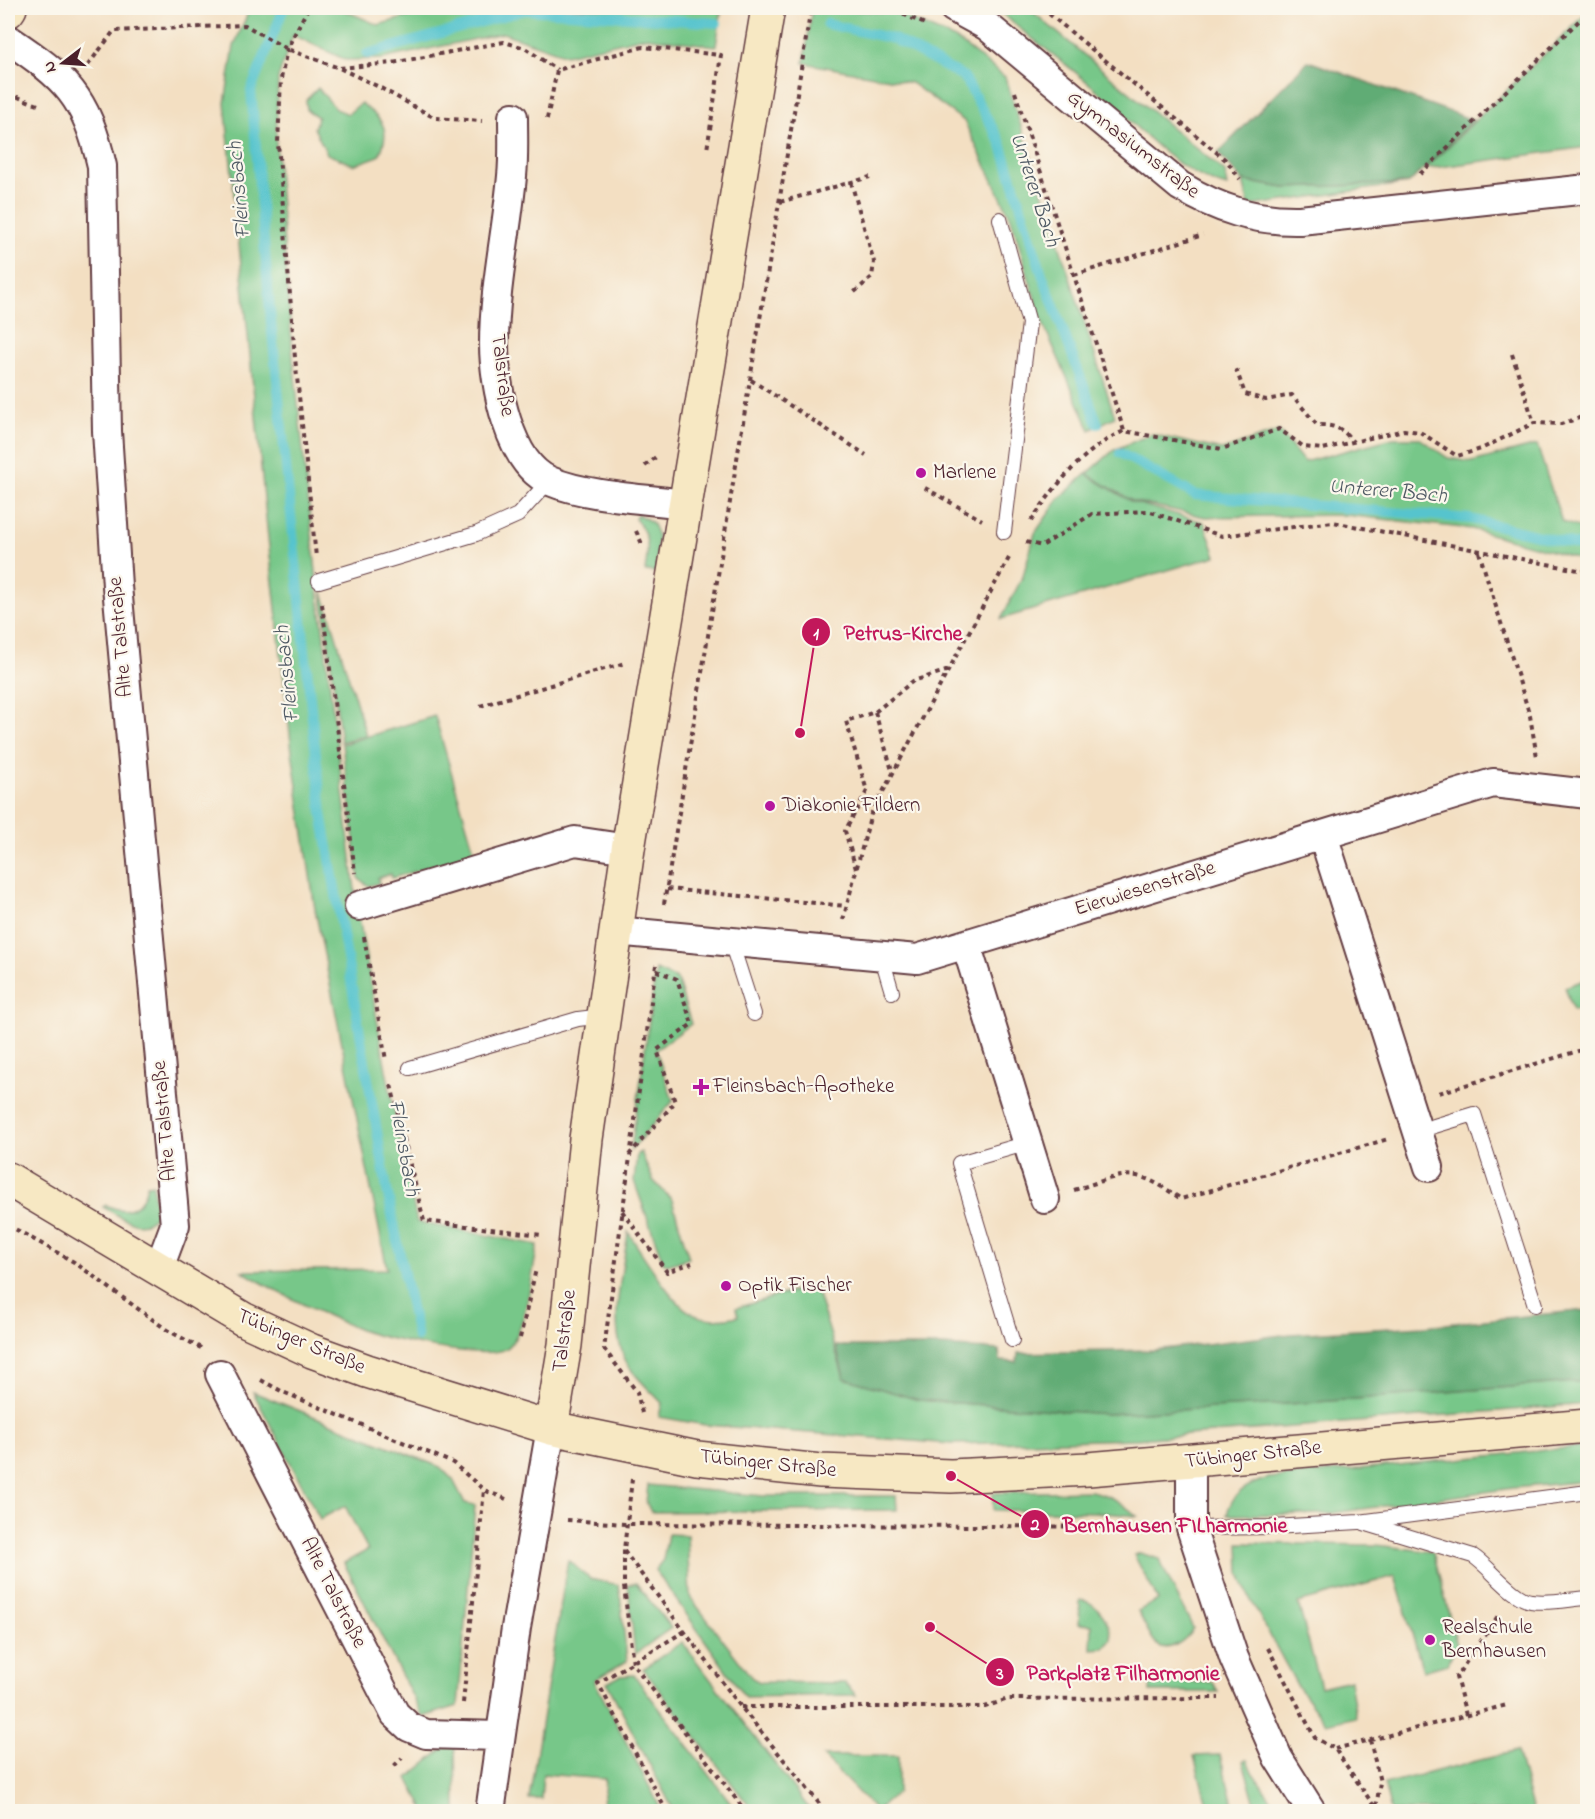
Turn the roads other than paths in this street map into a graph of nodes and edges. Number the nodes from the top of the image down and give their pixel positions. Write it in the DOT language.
graph roads {
  1 [pos="768,8"];
  2 [pos="954,8"];
  3 [pos="989,17"];
  4 [pos="8,39"];
  5 [pos="513,117"];
  6 [pos="1587,189"];
  7 [pos="1000,219"];
  8 [pos="549,481"];
  9 [pos="685,504"];
  10 [pos="1004,532"];
  11 [pos="319,581"];
  12 [pos="1587,794"];
  13 [pos="1323,835"];
  14 [pos="628,849"];
  15 [pos="359,906"];
  16 [pos="615,931"];
  17 [pos="731,942"];
  18 [pos="966,944"];
  19 [pos="882,958"];
  20 [pos="892,992"];
  21 [pos="754,1014"];
  22 [pos="603,1016"];
  23 [pos="410,1068"];
  24 [pos="1418,1131"];
  25 [pos="1028,1143"];
  26 [pos="1429,1167"];
  27 [pos="8,1179"];
  28 [pos="1045,1198"];
  29 [pos="159,1268"];
  30 [pos="1535,1305"];
  31 [pos="1012,1340"];
  32 [pos="215,1363"];
  33 [pos="1587,1426"];
  34 [pos="551,1428"];
  35 [pos="1191,1461"];
  36 [pos="1587,1492"];
  37 [pos="1359,1522"];
  38 [pos="1191,1528"];
  39 [pos="1587,1598"];
  40 [pos="499,1736"];
  41 [pos="490,1812"];
  42 [pos="1312,1812"];
  1 -- 9 [label="main road, Talstraße"];
  2 -- 3 [label="street, Gymnasiumstraße"];
  3 -- 6 [label="street, Gymnasiumstraße"];
  4 -- 29 [label="street, Alte Talstraße"];
  5 -- 8 [label="street, Talstraße"];
  7 -- 10 [label="lane"];
  8 -- 9 [label="street, Talstraße"];
  8 -- 11 [label="lane"];
  9 -- 14 [label="main road, Talstraße"];
  12 -- 13 [label="street, Eierwiesenstraße"];
  13 -- 18 [label="street, Eierwiesenstraße"];
  13 -- 24 [label="street"];
  14 -- 15 [label="street"];
  14 -- 16 [label="main road, Talstraße"];
  16 -- 17 [label="street, Eierwiesenstraße"];
  16 -- 22 [label="main road, Talstraße"];
  17 -- 19 [label="street, Eierwiesenstraße"];
  17 -- 21 [label="lane"];
  18 -- 19 [label="street, Eierwiesenstraße"];
  18 -- 25 [label="street"];
  19 -- 20 [label="lane"];
  22 -- 23 [label="lane"];
  22 -- 34 [label="main road, Talstraße"];
  24 -- 26 [label="street"];
  24 -- 30 [label="lane"];
  25 -- 28 [label="street"];
  25 -- 31 [label="lane"];
  27 -- 29 [label="main road, Tübinger Straße"];
  29 -- 34 [label="main road, Tübinger Straße"];
  32 -- 40 [label="street, Alte Talstraße"];
  33 -- 35 [label="main road, Tübinger Straße"];
  34 -- 35 [label="main road, Tübinger Straße"];
  34 -- 40 [label="street, Talstraße"];
  35 -- 38 [label="street"];
  36 -- 37 [label="lane"];
  37 -- 38 [label="lane"];
  37 -- 39 [label="lane"];
  38 -- 42 [label="street"];
  40 -- 41 [label="street, Talstraße"];
}
